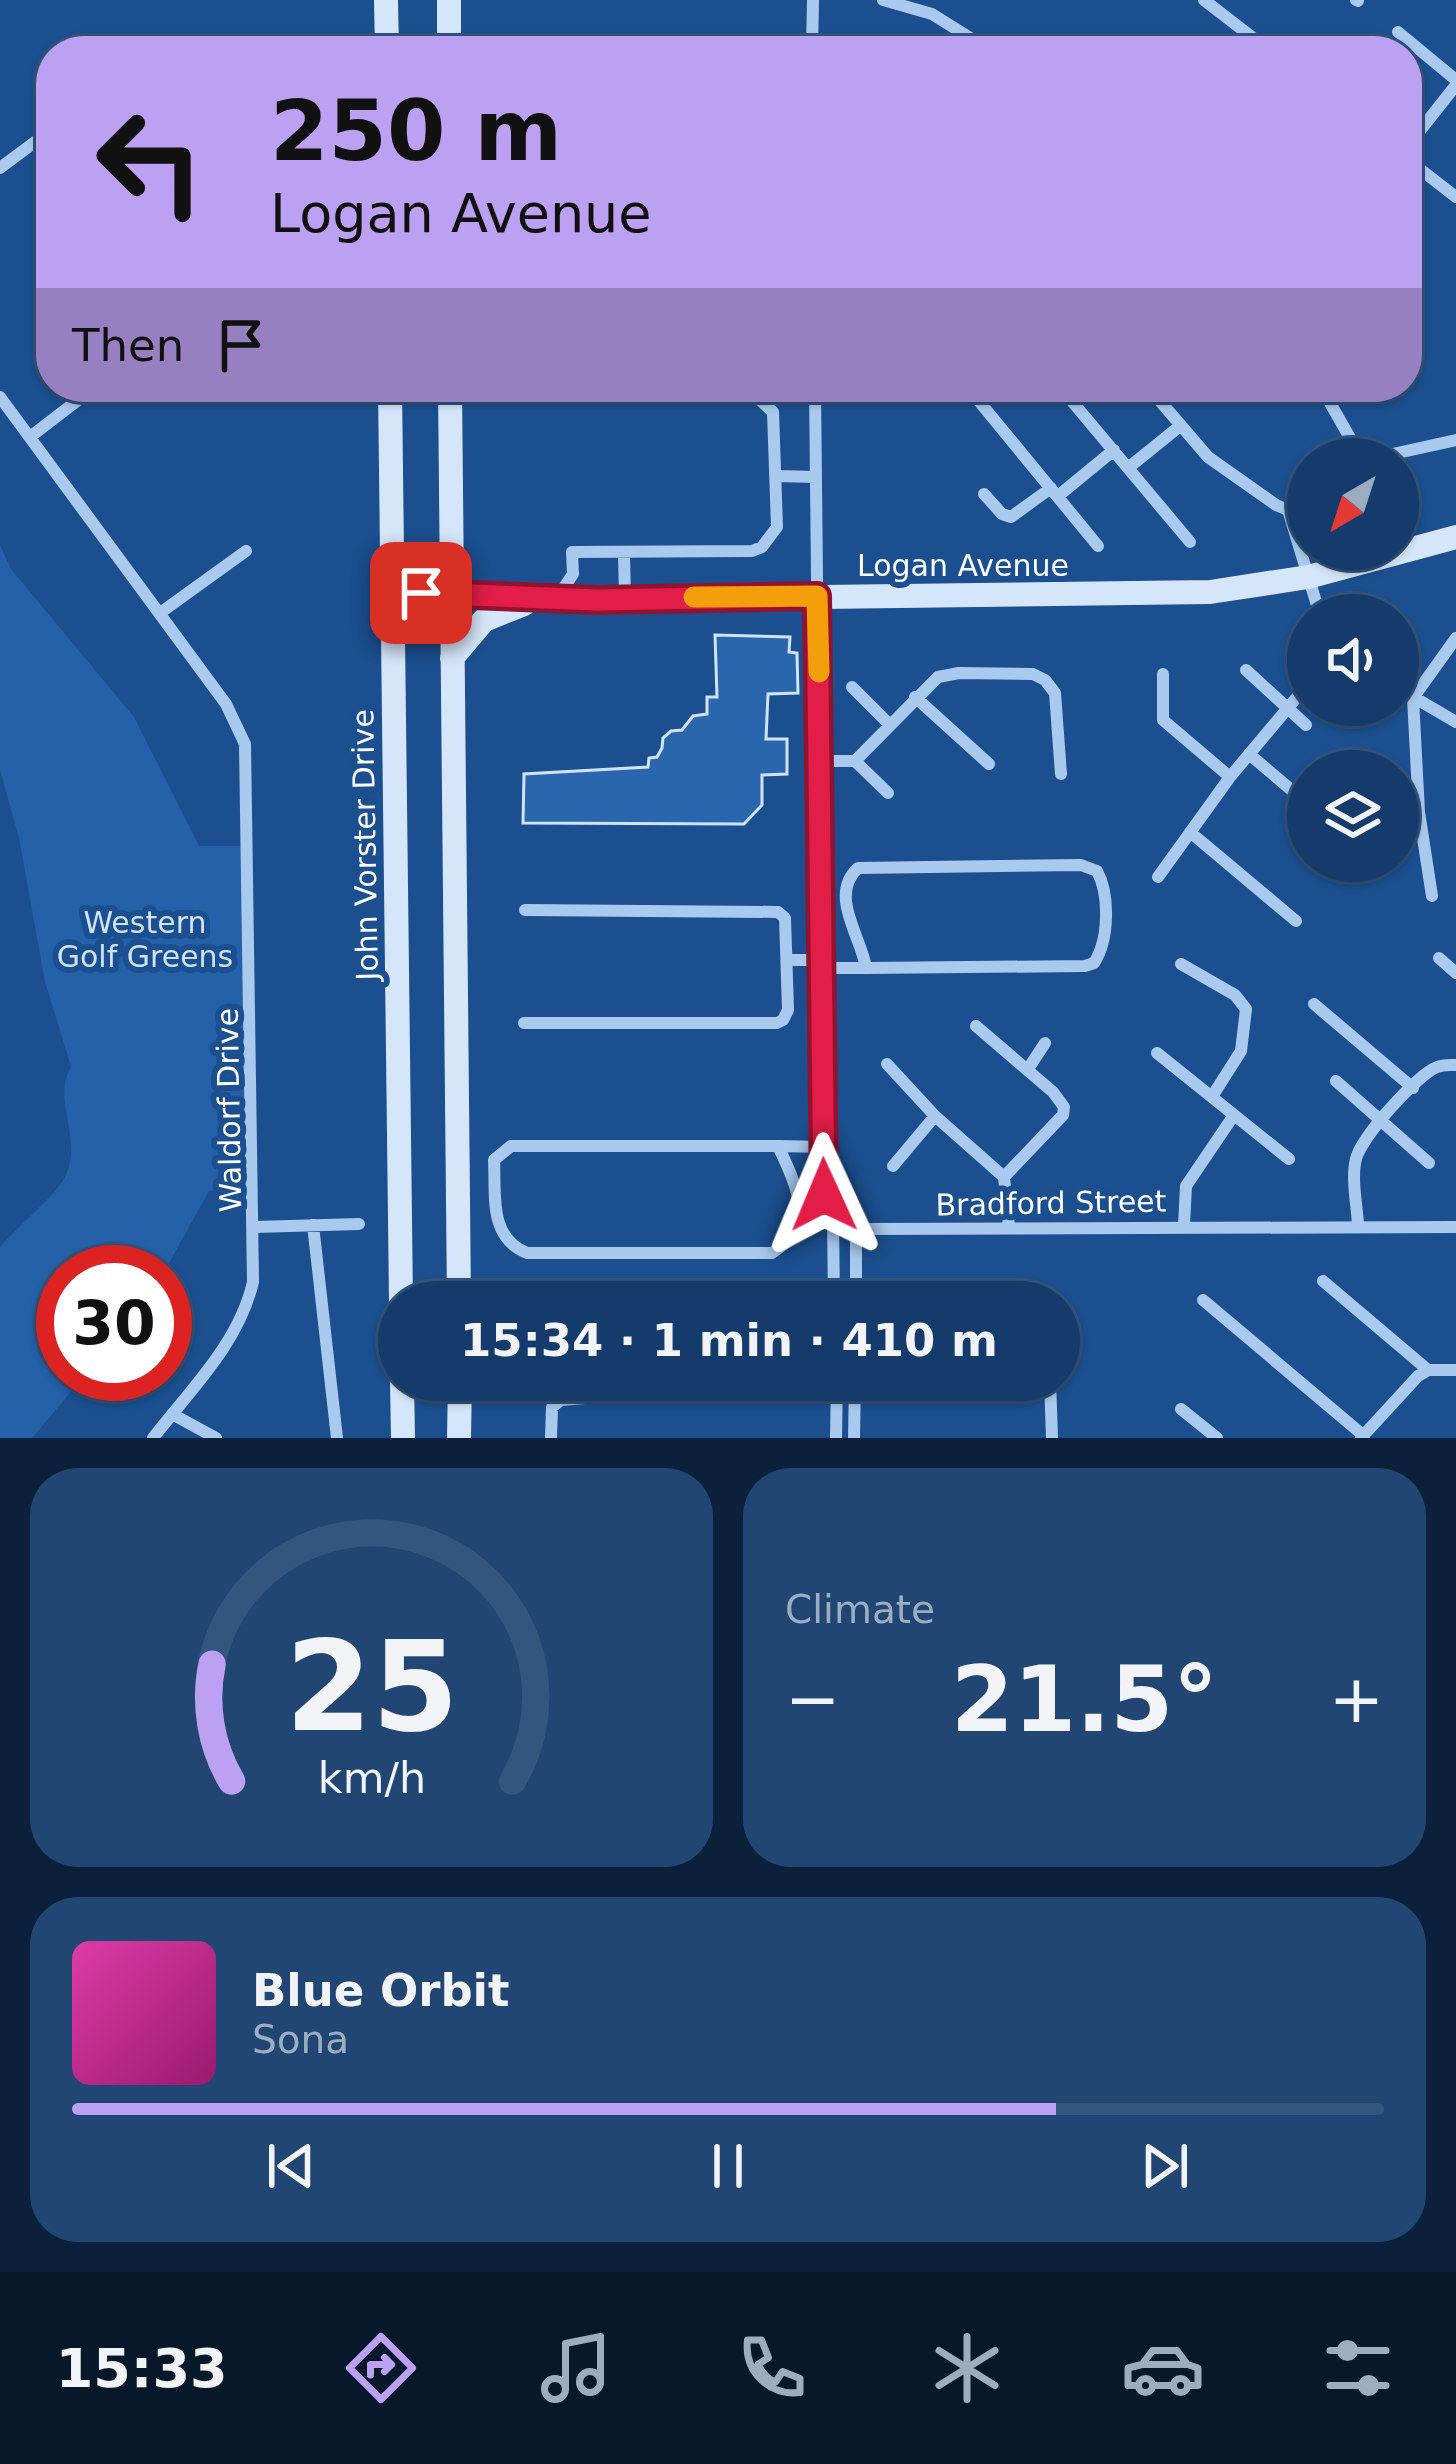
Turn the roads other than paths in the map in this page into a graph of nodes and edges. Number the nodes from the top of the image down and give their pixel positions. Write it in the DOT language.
graph roads {
  1 [pos="386,0"];
  2 [pos="448,0"];
  3 [pos="813,0"];
  4 [pos="883,0"];
  5 [pos="1211,2"];
  6 [pos="1398,32"];
  7 [pos="387,36"];
  8 [pos="449,36"];
  9 [pos="812,36"];
  10 [pos="969,36"];
  11 [pos="1252,36"];
  12 [pos="1403,36"];
  13 [pos="1422,53"];
  14 [pos="1456,82"];
  15 [pos="1422,127"];
  16 [pos="36,141"];
  17 [pos="0,168"];
  18 [pos="1422,171"];
  19 [pos="1456,197"];
  20 [pos="0,397"];
  21 [pos="76,402"];
  22 [pos="390,402"];
  23 [pos="450,402"];
  24 [pos="761,402"];
  25 [pos="815,402"];
  26 [pos="980,402"];
  27 [pos="1073,402"];
  28 [pos="1160,402"];
  29 [pos="1330,402"];
  30 [pos="1180,426"];
  31 [pos="30,437"];
  32 [pos="1353,438"];
  33 [pos="1456,440"];
  34 [pos="1419,448"];
  35 [pos="1114,450"];
  36 [pos="1128,468"];
  37 [pos="777,476"];
  38 [pos="816,477"];
  39 [pos="1054,492"];
  40 [pos="985,494"];
  41 [pos="1287,509"];
  42 [pos="1456,536"];
  43 [pos="1190,542"];
  44 [pos="1098,546"];
  45 [pos="246,551"];
  46 [pos="624,553"];
  47 [pos="1306,570"];
  48 [pos="1308,578"];
  49 [pos="392,592"];
  50 [pos="1313,594"];
  51 [pos="450,595"];
  52 [pos="817,596"];
  53 [pos="625,598"];
  54 [pos="547,599"];
  55 [pos="160,613"];
  56 [pos="1456,638"];
  57 [pos="452,658"];
  58 [pos="1246,670"];
  59 [pos="1163,674"];
  60 [pos="852,687"];
  61 [pos="1419,688"];
  62 [pos="915,697"];
  63 [pos="1419,702"];
  64 [pos="1287,707"];
  65 [pos="1456,722"];
  66 [pos="890,725"];
  67 [pos="1414,726"];
  68 [pos="1249,754"];
  69 [pos="821,761"];
  70 [pos="855,761"];
  71 [pos="989,764"];
  72 [pos="1061,774"];
  73 [pos="1231,777"];
  74 [pos="1287,786"];
  75 [pos="888,793"];
  76 [pos="1190,832"];
  77 [pos="1158,877"];
  78 [pos="1432,896"];
  79 [pos="525,910"];
  80 [pos="1296,921"];
  81 [pos="1439,958"];
  82 [pos="788,959"];
  83 [pos="823,964"];
  84 [pos="1181,964"];
  85 [pos="866,968"];
  86 [pos="1456,973"];
  87 [pos="1315,1004"];
  88 [pos="524,1023"];
  89 [pos="976,1026"];
  90 [pos="1045,1043"];
  91 [pos="1157,1054"];
  92 [pos="887,1064"];
  93 [pos="1456,1065"];
  94 [pos="1028,1069"];
  95 [pos="1336,1081"];
  96 [pos="1413,1088"];
  97 [pos="1213,1095"];
  98 [pos="1234,1114"];
  99 [pos="935,1115"];
  100 [pos="1381,1120"];
  101 [pos="778,1146"];
  102 [pos="823,1147"];
  103 [pos="1289,1159"];
  104 [pos="1429,1163"];
  105 [pos="893,1166"];
  106 [pos="1004,1177"];
  107 [pos="833,1218"];
  108 [pos="358,1223"];
  109 [pos="313,1225"];
  110 [pos="1184,1225"];
  111 [pos="1358,1225"];
  112 [pos="255,1227"];
  113 [pos="1009,1227"];
  114 [pos="1456,1227"];
  115 [pos="856,1228"];
  116 [pos="401,1281"];
  117 [pos="459,1281"];
  118 [pos="834,1281"];
  119 [pos="856,1281"];
  120 [pos="1324,1281"];
  121 [pos="1203,1300"];
  122 [pos="1428,1370"];
  123 [pos="1456,1370"];
  124 [pos="402,1401"];
  125 [pos="460,1401"];
  126 [pos="560,1401"];
  127 [pos="836,1401"];
  128 [pos="855,1401"];
  129 [pos="1051,1401"];
  130 [pos="1181,1409"];
  131 [pos="172,1414"];
  132 [pos="1362,1436"];
  133 [pos="153,1438"];
  134 [pos="216,1438"];
  135 [pos="337,1438"];
  136 [pos="403,1438"];
  137 [pos="460,1438"];
  138 [pos="551,1438"];
  139 [pos="836,1438"];
  140 [pos="854,1438"];
  141 [pos="1052,1438"];
  142 [pos="1217,1438"];
  1 -- 7 [label="main road"];
  2 -- 8 [label="main road"];
  3 -- 9 [label="street"];
  4 -- 10 [label="street"];
  5 -- 11 [label="street"];
  6 -- 12 [label="street"];
  13 -- 14 [label="street"];
  14 -- 15 [label="street"];
  16 -- 17 [label="street"];
  18 -- 19 [label="street"];
  20 -- 31 [label="street, Waldorf Drive"];
  21 -- 31 [label="street"];
  22 -- 49 [label="main road, John Vorster Drive"];
  23 -- 51 [label="main road"];
  24 -- 37 [label="street"];
  25 -- 38 [label="street"];
  26 -- 39 [label="street"];
  27 -- 35 [label="street"];
  28 -- 30 [label="street"];
  29 -- 32 [label="street"];
  30 -- 36 [label="street"];
  30 -- 41 [label="street"];
  31 -- 55 [label="street, Waldorf Drive"];
  33 -- 34 [label="street"];
  35 -- 36 [label="street"];
  35 -- 39 [label="street"];
  36 -- 43 [label="street"];
  37 -- 38 [label="street"];
  37 -- 46 [label="street"];
  38 -- 52 [label="street"];
  39 -- 40 [label="street"];
  39 -- 44 [label="street"];
  42 -- 48 [label="main road, Logan Avenue"];
  45 -- 55 [label="street"];
  46 -- 53 [label="street"];
  46 -- 54 [label="street"];
  47 -- 48 [label="street"];
  48 -- 50 [label="street"];
  48 -- 52 [label="main road, Logan Avenue"];
  49 -- 51 [label="main road, Logan Avenue"];
  49 -- 116 [label="main road, John Vorster Drive"];
  51 -- 54 [label="main road, Logan Avenue"];
  51 -- 57 [label="main road"];
  52 -- 53 [label="main road, Logan Avenue"];
  52 -- 69 [label="street"];
  53 -- 54 [label="main road, Logan Avenue"];
  54 -- 57 [label="main road"];
  55 -- 112 [label="street, Waldorf Drive"];
  56 -- 61 [label="street"];
  57 -- 117 [label="main road"];
  58 -- 64 [label="street"];
  59 -- 73 [label="street"];
  60 -- 66 [label="street"];
  62 -- 66 [label="street"];
  62 -- 71 [label="street"];
  62 -- 72 [label="street"];
  63 -- 65 [label="street"];
  64 -- 68 [label="street"];
  66 -- 70 [label="street"];
  67 -- 78 [label="street"];
  68 -- 73 [label="street"];
  68 -- 74 [label="street"];
  69 -- 70 [label="street"];
  69 -- 83 [label="street"];
  70 -- 75 [label="street"];
  73 -- 76 [label="street"];
  76 -- 77 [label="street"];
  76 -- 80 [label="street"];
  79 -- 82 [label="street"];
  81 -- 86 [label="street"];
  82 -- 83 [label="street"];
  82 -- 88 [label="street"];
  83 -- 85 [label="street"];
  83 -- 102 [label="street"];
  84 -- 97 [label="street"];
  85 -- 85 [label="street"];
  87 -- 96 [label="street"];
  89 -- 94 [label="street"];
  90 -- 94 [label="street"];
  91 -- 97 [label="street"];
  92 -- 99 [label="street"];
  93 -- 96 [label="street"];
  94 -- 106 [label="street"];
  95 -- 100 [label="street"];
  96 -- 100 [label="street"];
  97 -- 98 [label="street"];
  98 -- 103 [label="street"];
  98 -- 110 [label="street"];
  99 -- 105 [label="street"];
  99 -- 106 [label="street"];
  100 -- 104 [label="street"];
  100 -- 111 [label="street"];
  101 -- 101 [label="street"];
  101 -- 102 [label="street"];
  102 -- 107 [label="street"];
  106 -- 113 [label="street"];
  107 -- 115 [label="street, Bradford Street"];
  107 -- 118 [label="street"];
  108 -- 109 [label="street"];
  109 -- 112 [label="street"];
  109 -- 135 [label="street"];
  110 -- 111 [label="street, Bradford Street"];
  110 -- 113 [label="street, Bradford Street"];
  111 -- 114 [label="street, Bradford Street"];
  112 -- 131 [label="street, Waldorf Drive"];
  113 -- 115 [label="street, Bradford Street"];
  115 -- 119 [label="street"];
  120 -- 122 [label="street"];
  121 -- 132 [label="street"];
  122 -- 123 [label="street"];
  122 -- 132 [label="street"];
  124 -- 136 [label="main road"];
  125 -- 137 [label="main road"];
  126 -- 138 [label="street"];
  127 -- 139 [label="street"];
  128 -- 140 [label="street"];
  129 -- 141 [label="street"];
  130 -- 142 [label="street"];
  131 -- 133 [label="street, Waldorf Drive"];
  131 -- 134 [label="street"];
}
